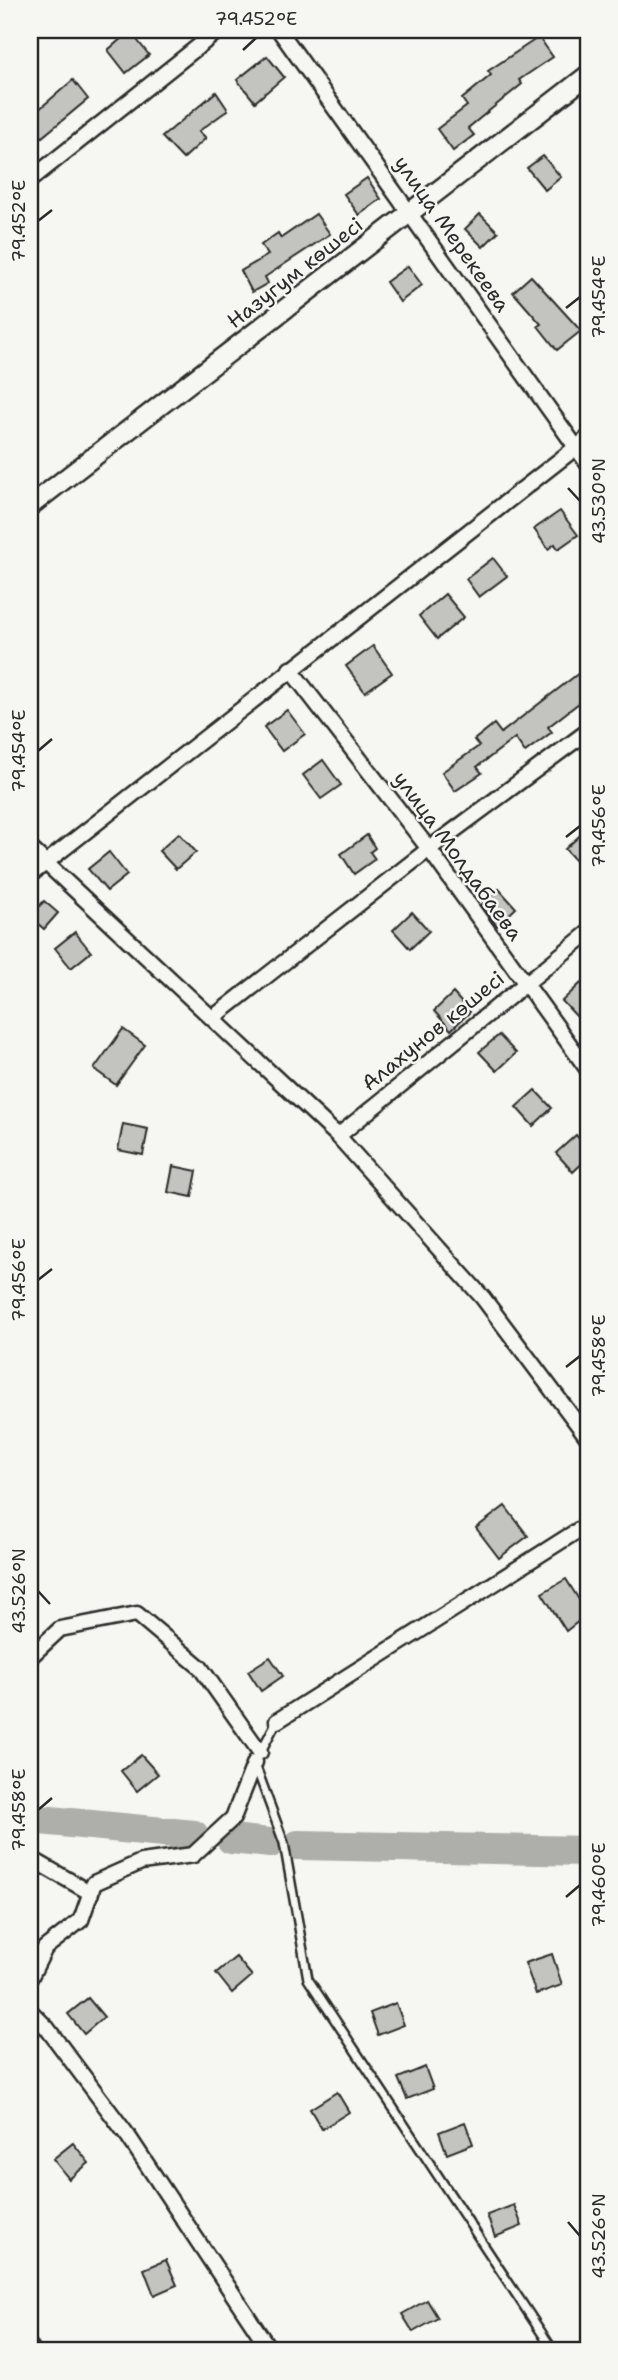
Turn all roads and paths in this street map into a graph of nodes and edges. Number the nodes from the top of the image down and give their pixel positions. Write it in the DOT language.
graph roads {
  1 [pos="219,30"];
  2 [pos="279,30"];
  3 [pos="588,75"];
  4 [pos="30,180"];
  5 [pos="411,212"];
  6 [pos="588,438"];
  7 [pos="576,447"];
  8 [pos="588,464"];
  9 [pos="30,506"];
  10 [pos="290,669"];
  11 [pos="588,730"];
  12 [pos="30,848"];
  13 [pos="429,849"];
  14 [pos="45,862"];
  15 [pos="30,875"];
  16 [pos="588,933"];
  17 [pos="526,984"];
  18 [pos="214,1017"];
  19 [pos="588,1070"];
  20 [pos="338,1136"];
  21 [pos="588,1438"];
  22 [pos="588,1524"];
  23 [pos="30,1657"];
  24 [pos="277,1721"];
  25 [pos="257,1757"];
  26 [pos="30,1858"];
  27 [pos="91,1893"];
  28 [pos="45,1948"];
  29 [pos="30,1952"];
  30 [pos="30,1978"];
  31 [pos="31,2014"];
  32 [pos="30,2340"];
  33 [pos="36,2350"];
  34 [pos="270,2350"];
  35 [pos="553,2350"];
  1 -- 4 [label="street"];
  2 -- 5 [label="street, улица Мерекеева"];
  3 -- 5 [label="street, Назугум көшесі"];
  5 -- 7 [label="street, улица Мерекеева"];
  5 -- 9 [label="street, Назугум көшесі"];
  6 -- 7 [label="street"];
  7 -- 8 [label="street, улица Мерекеева"];
  7 -- 10 [label="street"];
  10 -- 13 [label="street, улица Молдабаева"];
  10 -- 14 [label="street"];
  11 -- 13 [label="street"];
  12 -- 14 [label="street"];
  13 -- 17 [label="street, улица Молдабаева"];
  13 -- 18 [label="street"];
  14 -- 15 [label="street"];
  14 -- 18 [label="street"];
  16 -- 17 [label="street, Алахунов көшесі"];
  17 -- 19 [label="street, улица Молдабаева"];
  17 -- 20 [label="street, Алахунов көшесі"];
  18 -- 20 [label="street"];
  20 -- 21 [label="street"];
  22 -- 24 [label="street"];
  23 -- 25 [label="street"];
  24 -- 25 [label="lane"];
  25 -- 27 [label="street"];
  25 -- 35 [label="lane"];
  26 -- 27 [label="street"];
  27 -- 28 [label="street"];
  28 -- 29 [label="street"];
  28 -- 30 [label="street"];
  31 -- 34 [label="street"];
  32 -- 33 [label="lane"];
}
